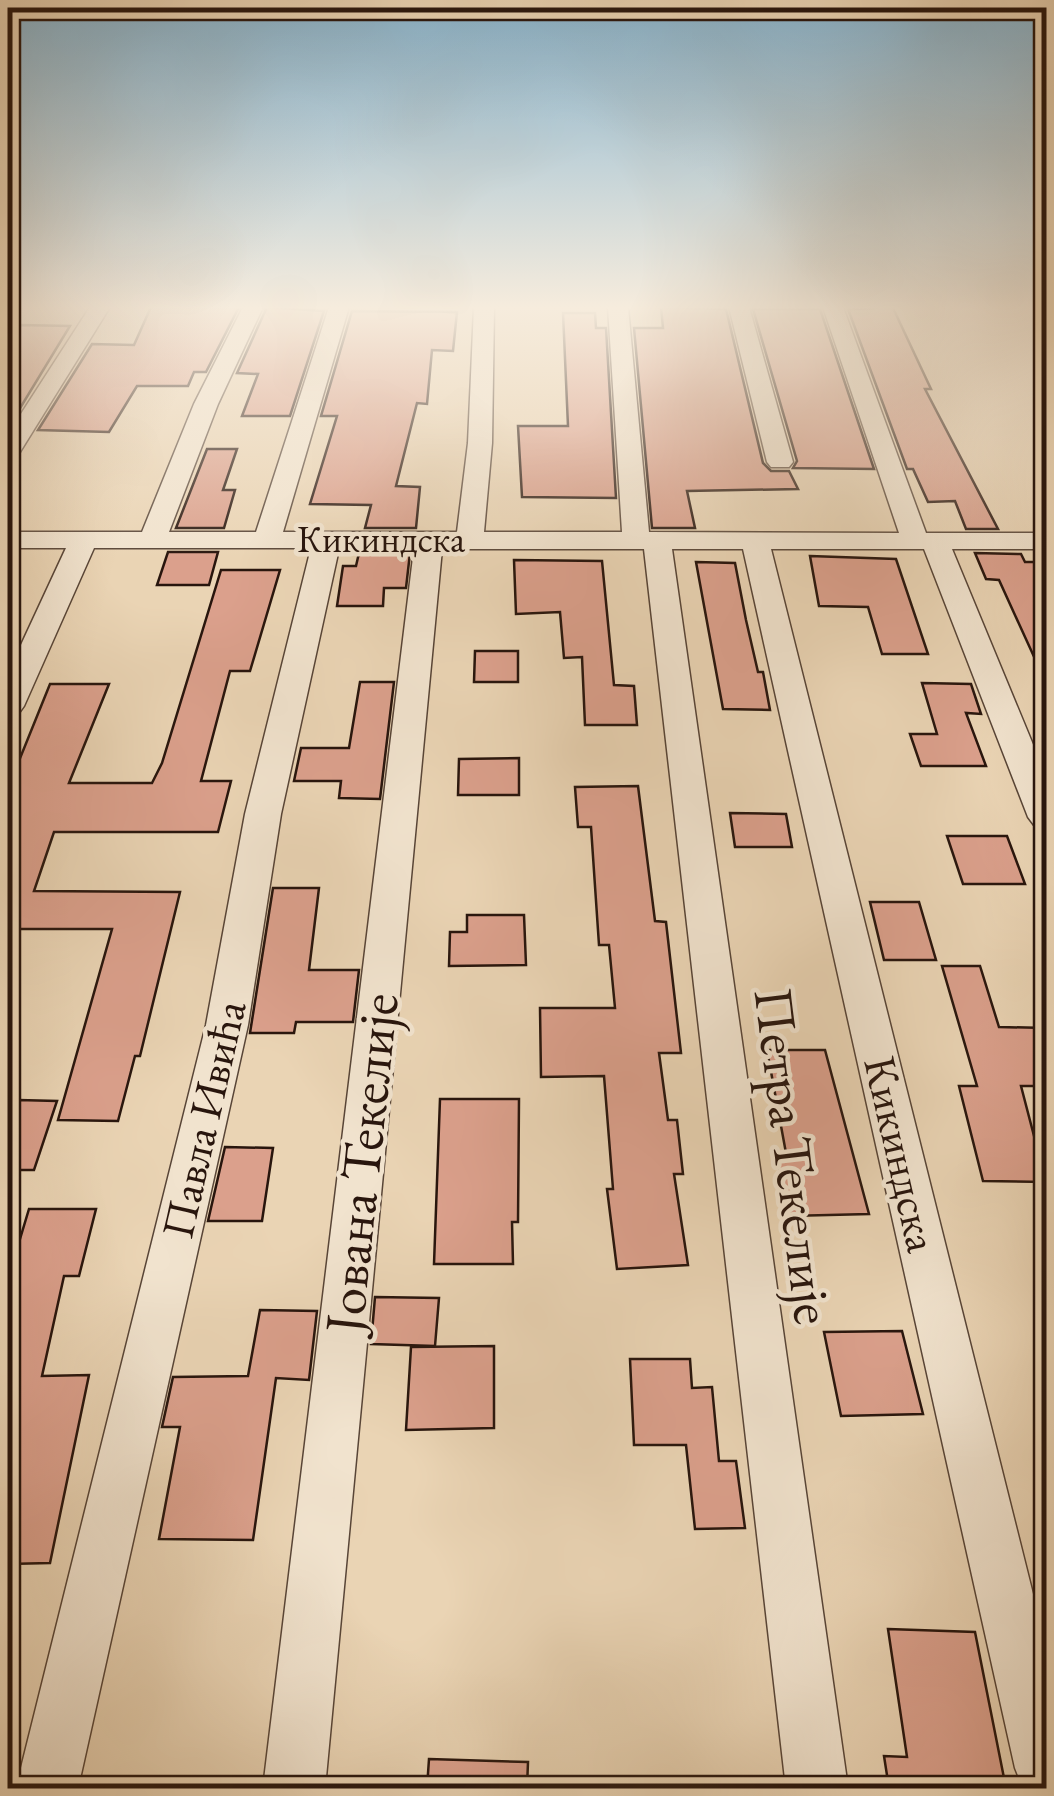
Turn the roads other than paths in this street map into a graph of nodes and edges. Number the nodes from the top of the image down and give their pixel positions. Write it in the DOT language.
graph roads {
  1 [pos="47,391"];
  2 [pos="212,391"];
  3 [pos="313,391"];
  4 [pos="482,391"];
  5 [pos="628,391"];
  6 [pos="761,391"];
  7 [pos="866,391"];
  8 [pos="8,452"];
  9 [pos="780,462"];
  10 [pos="450,538"];
  11 [pos="153,539"];
  12 [pos="267,539"];
  13 [pos="327,539"];
  14 [pos="646,539"];
  15 [pos="8,540"];
  16 [pos="84,540"];
  17 [pos="755,541"];
  18 [pos="925,541"];
  19 [pos="1046,542"];
  20 [pos="8,706"];
  21 [pos="1046,817"];
  22 [pos="1046,1768"];
  23 [pos="47,1788"];
  24 [pos="294,1788"];
  25 [pos="817,1788"];
  1 -- 8 [label="street"];
  2 -- 11 [label="street"];
  3 -- 12 [label="street"];
  4 -- 10 [label="street, Јована Текелије"];
  5 -- 14 [label="street, Петра Текелије"];
  6 -- 9 [label="street"];
  7 -- 18 [label="street"];
  10 -- 13 [label="street, Кикиндска"];
  10 -- 14 [label="street, Кикиндска"];
  10 -- 24 [label="street, Јована Текелије"];
  11 -- 12 [label="street, Кикиндска"];
  11 -- 16 [label="street, Кикиндска"];
  12 -- 13 [label="street, Кикиндска"];
  13 -- 23 [label="street, Павла Ивића"];
  14 -- 17 [label="street, Кикиндска"];
  14 -- 25 [label="street, Петра Текелије"];
  15 -- 16 [label="street, Кикиндска"];
  16 -- 20 [label="street"];
  17 -- 18 [label="street, Кикиндска"];
  17 -- 22 [label="street, Кикиндска"];
  18 -- 19 [label="street, Кикиндска"];
  18 -- 21 [label="street"];
}
